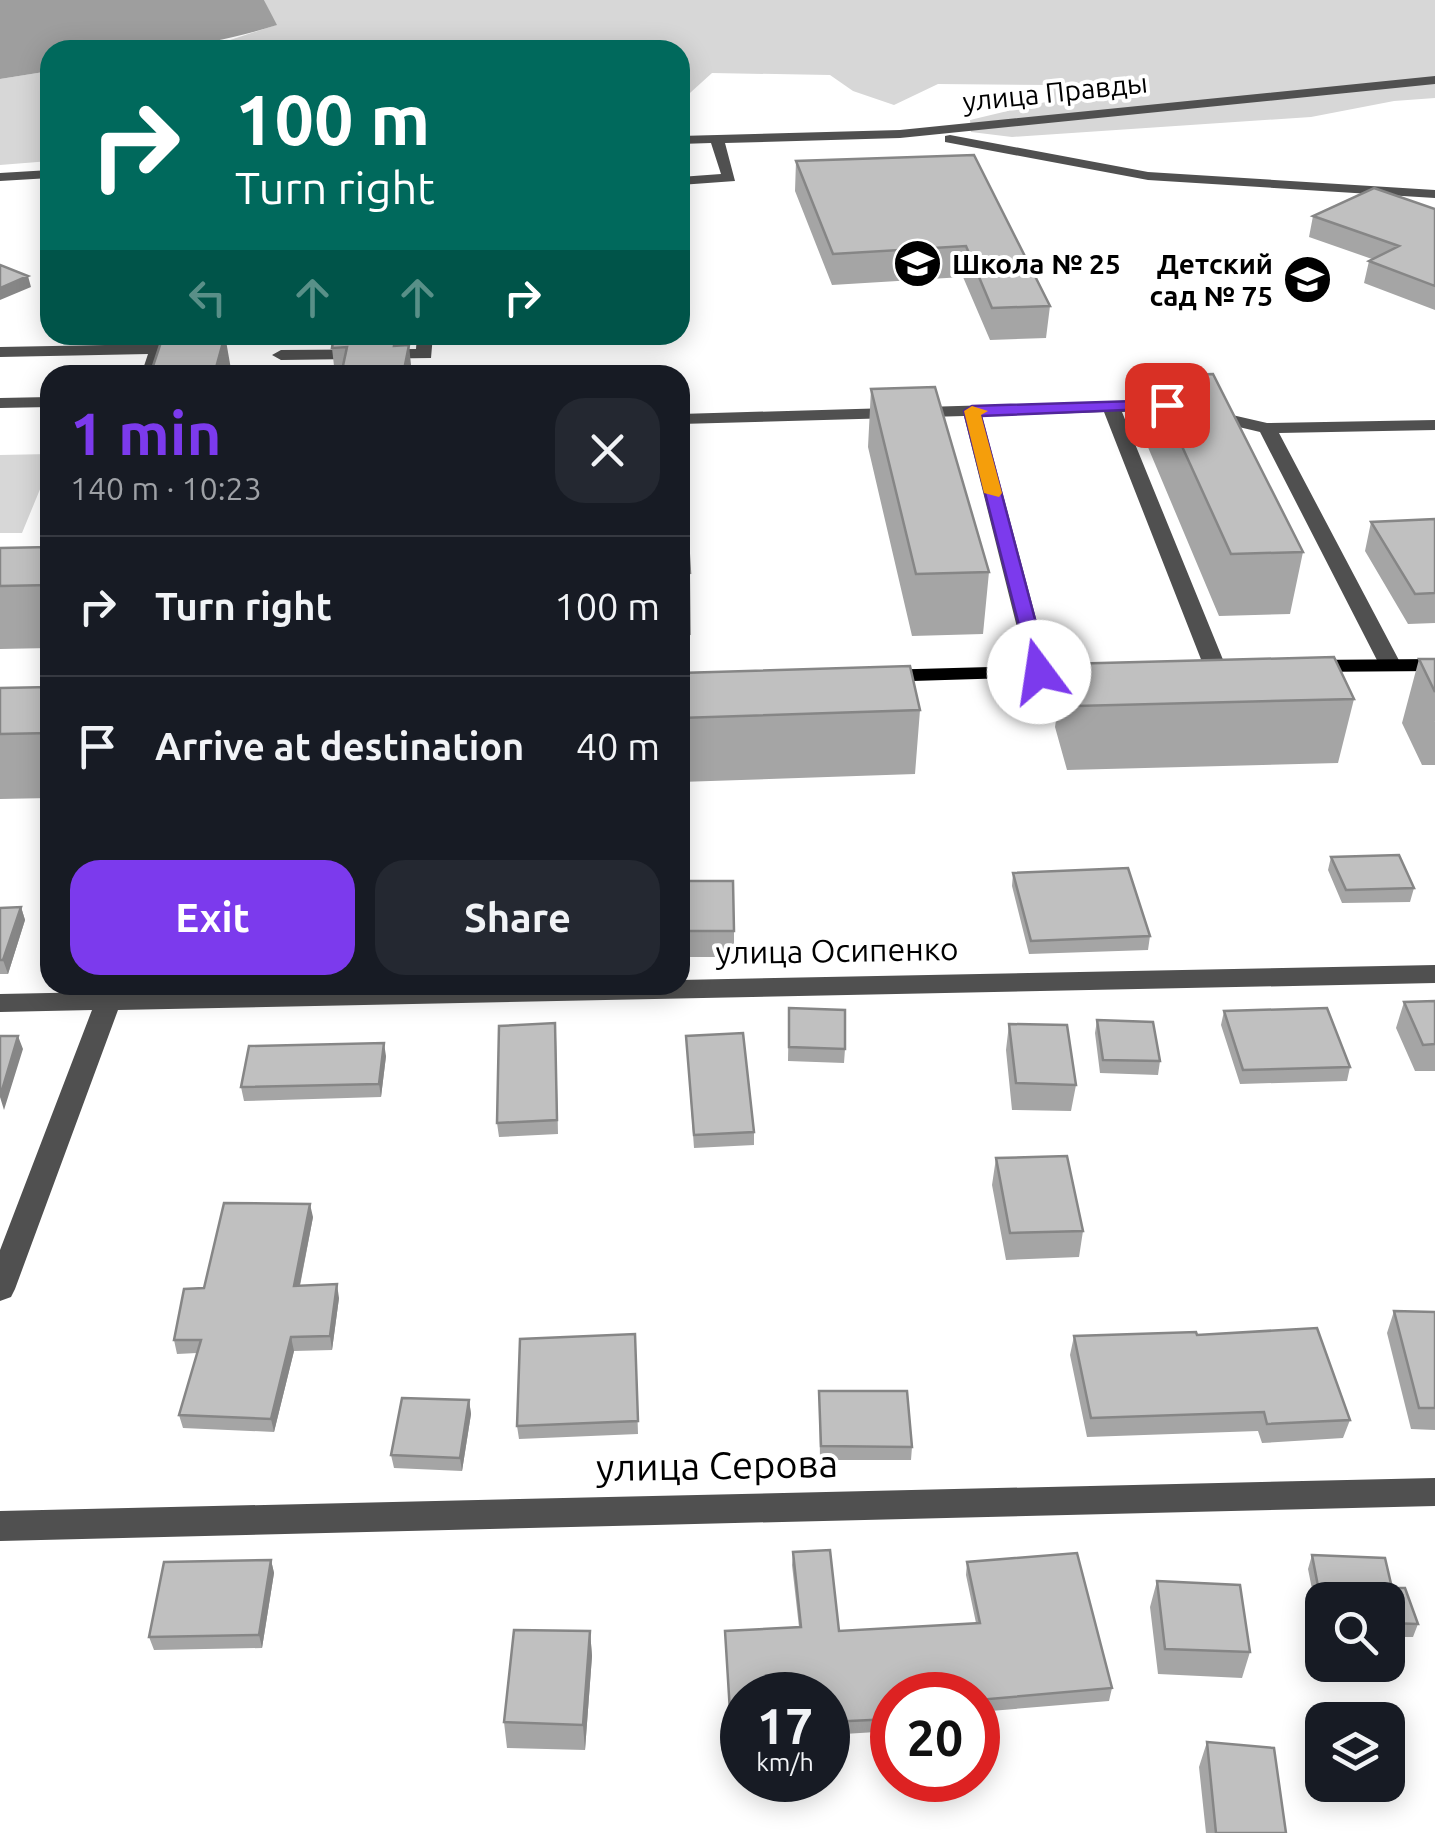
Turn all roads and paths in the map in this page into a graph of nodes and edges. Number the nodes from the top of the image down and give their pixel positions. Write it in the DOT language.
graph roads {
  1 [pos="1435,80"];
  2 [pos="900,134"];
  3 [pos="690,140"];
  4 [pos="717,140"];
  5 [pos="40,174"];
  6 [pos="0,176"];
  7 [pos="690,180"];
  8 [pos="1435,194"];
  9 [pos="284,345"];
  10 [pos="425,345"];
  11 [pos="0,352"];
  12 [pos="281,355"];
  13 [pos="153,365"];
  14 [pos="277,365"];
  15 [pos="40,402"];
  16 [pos="0,403"];
  17 [pos="1112,407"];
  18 [pos="972,411"];
  19 [pos="690,419"];
  20 [pos="1435,425"];
  21 [pos="1267,428"];
  22 [pos="1435,664"];
  23 [pos="1274,666"];
  24 [pos="1391,666"];
  25 [pos="1215,667"];
  26 [pos="1117,670"];
  27 [pos="1039,672"];
  28 [pos="857,676"];
  29 [pos="1435,974"];
  30 [pos="690,985"];
  31 [pos="90,995"];
  32 [pos="111,995"];
  33 [pos="0,1003"];
  34 [pos="0,1289"];
  35 [pos="1435,1492"];
  36 [pos="0,1526"];
  1 -- 2 [label="street, улица Правды"];
  2 -- 4 [label="street, улица Правды"];
  2 -- 8 [label="street"];
  3 -- 4 [label="street, улица Правды"];
  4 -- 7 [label="street"];
  5 -- 6 [label="street"];
  9 -- 12 [label="street"];
  10 -- 12 [label="street"];
  11 -- 13 [label="street"];
  12 -- 14 [label="street"];
  15 -- 16 [label="street"];
  17 -- 18 [label="street"];
  17 -- 21 [label="street"];
  17 -- 25 [label="street"];
  18 -- 19 [label="street"];
  18 -- 27 [label="street"];
  20 -- 21 [label="street"];
  21 -- 24 [label="street"];
  22 -- 24 [label="main road"];
  23 -- 24 [label="main road"];
  26 -- 27 [label="main road"];
  27 -- 28 [label="main road"];
  29 -- 30 [label="street, улица Осипенко"];
  31 -- 33 [label="street, улица Осипенко"];
  32 -- 34 [label="street"];
  35 -- 36 [label="street, улица Серова"];
}
